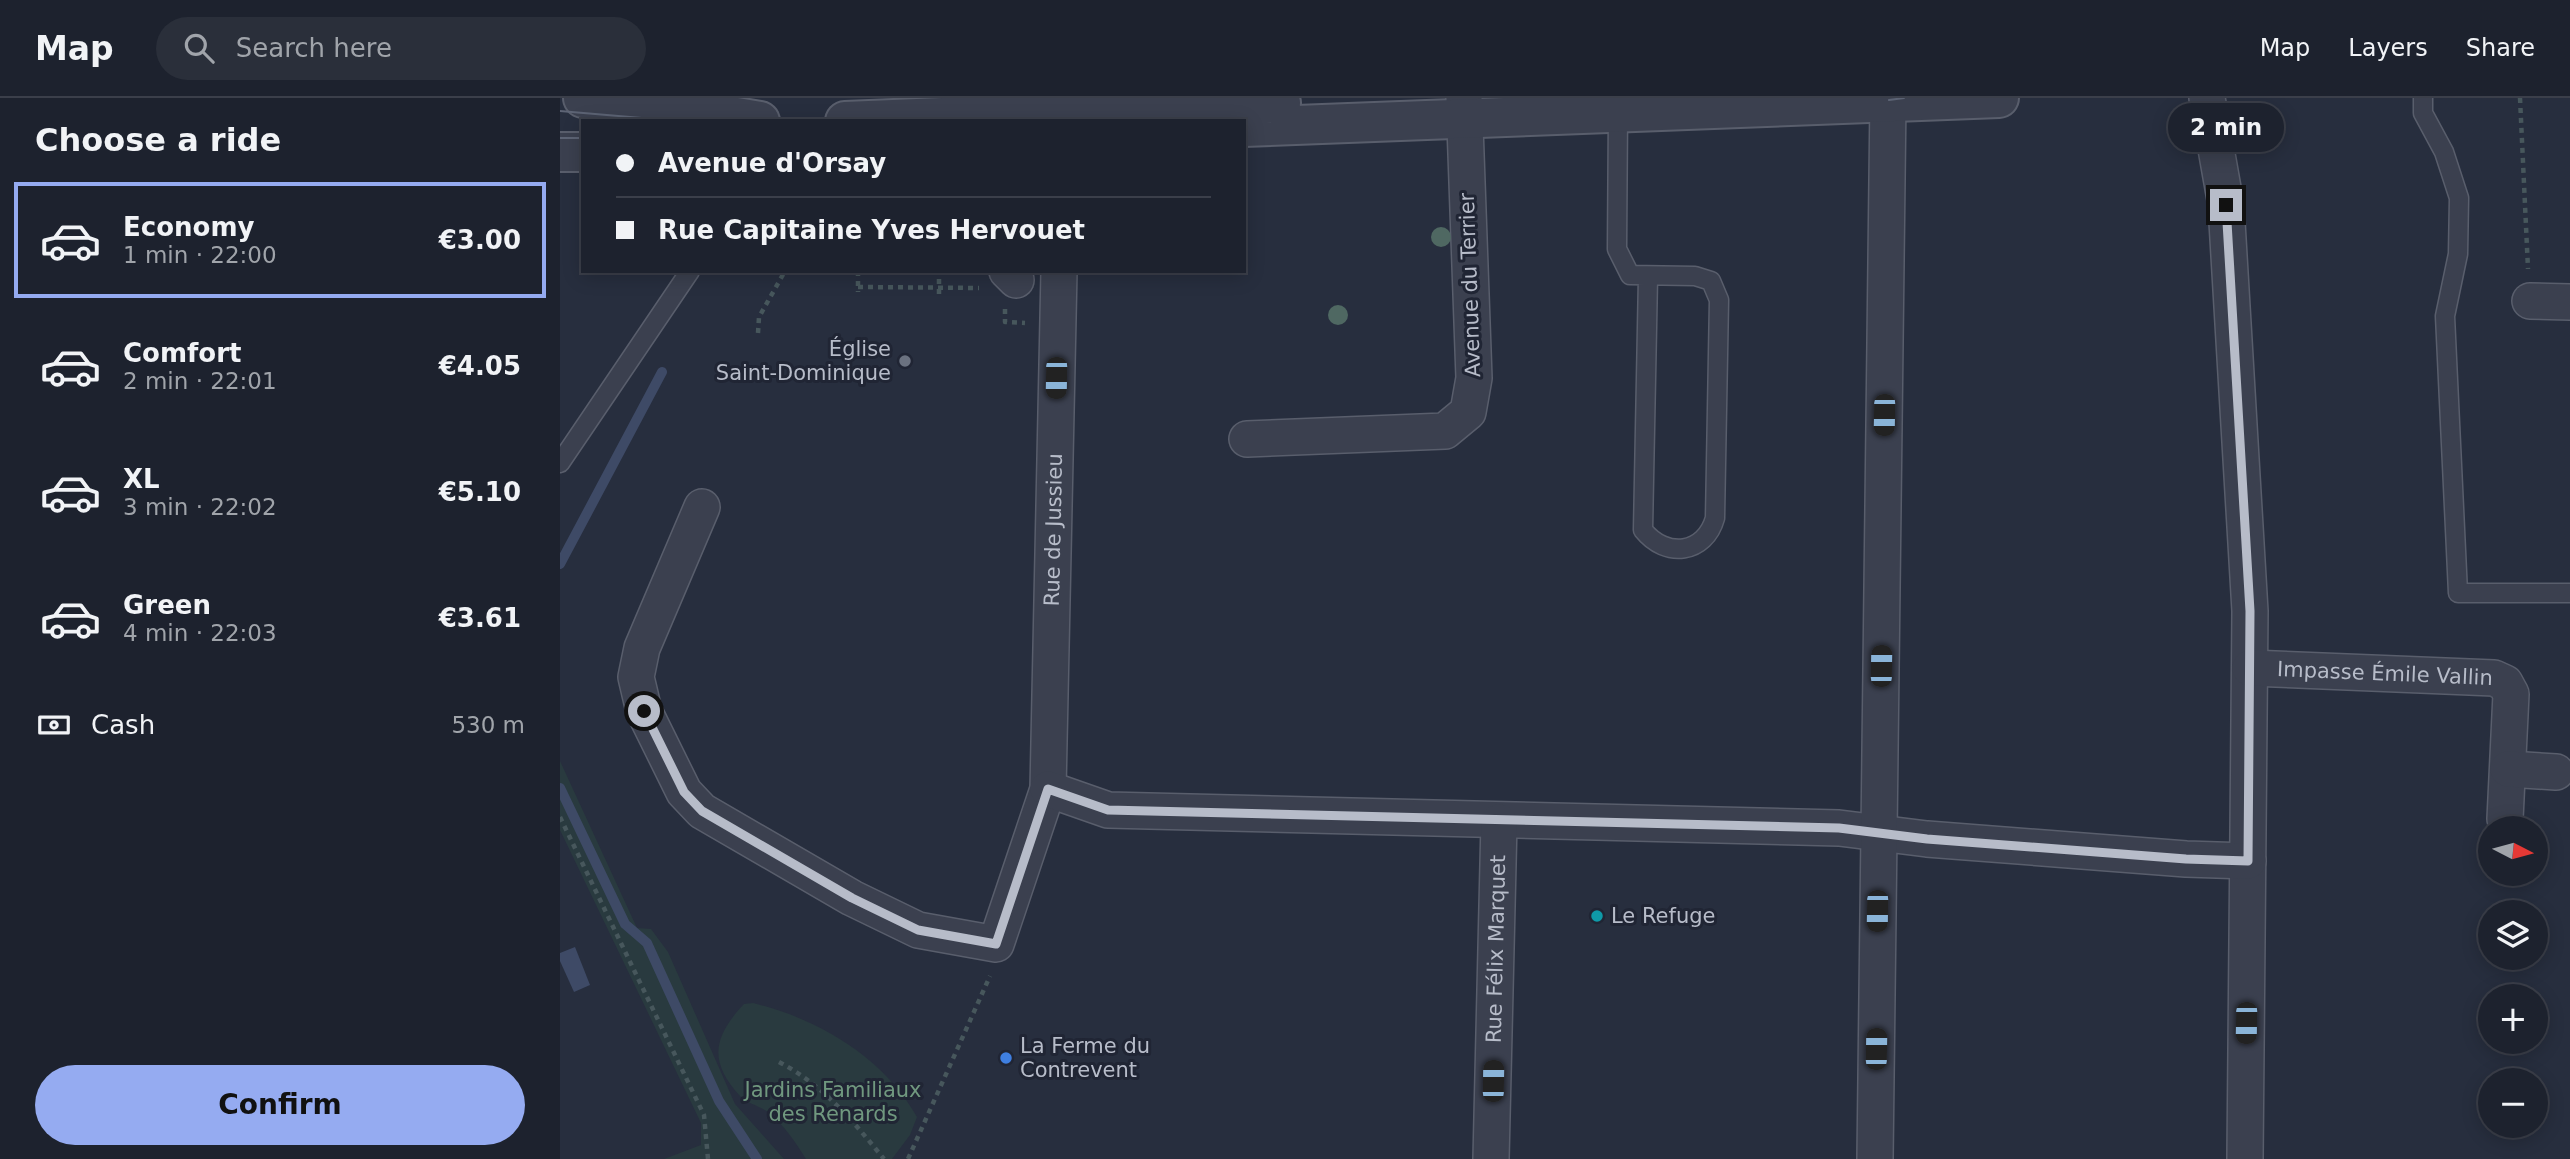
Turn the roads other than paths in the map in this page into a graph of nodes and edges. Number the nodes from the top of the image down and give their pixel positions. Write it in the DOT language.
graph roads {
  1 [pos="583,98"];
  2 [pos="1420,98"];
  3 [pos="1999,98"];
  4 [pos="2207,98"];
  5 [pos="2423,98"];
  6 [pos="1889,99"];
  7 [pos="1602,107"];
  8 [pos="1465,108"];
  9 [pos="965,112"];
  10 [pos="733,114"];
  11 [pos="1062,116"];
  12 [pos="872,119"];
  13 [pos="1246,127"];
  14 [pos="560,152"];
  15 [pos="581,152"];
  16 [pos="689,273"];
  17 [pos="1059,273"];
  18 [pos="1648,277"];
  19 [pos="2530,301"];
  20 [pos="2570,302"];
  21 [pos="1247,439"];
  22 [pos="560,463"];
  23 [pos="702,507"];
  24 [pos="2570,593"];
  25 [pos="2250,668"];
  26 [pos="2508,769"];
  27 [pos="2556,772"];
  28 [pos="1048,789"];
  29 [pos="2505,816"];
  30 [pos="1499,822"];
  31 [pos="1878,831"];
  32 [pos="2248,861"];
  33 [pos="1491,1159"];
  34 [pos="1875,1159"];
  35 [pos="2245,1159"];
  1 -- 10 [label="street"];
  2 -- 11 [label="street"];
  3 -- 6 [label="street"];
  4 -- 25 [label="street"];
  5 -- 24 [label="lane"];
  6 -- 7 [label="street"];
  6 -- 31 [label="street"];
  7 -- 8 [label="street"];
  7 -- 18 [label="lane"];
  8 -- 13 [label="street"];
  8 -- 21 [label="street, Avenue du Terrier"];
  9 -- 11 [label="street"];
  9 -- 12 [label="street"];
  14 -- 15 [label="street"];
  16 -- 22 [label="lane"];
  17 -- 28 [label="street, Rue de Jussieu"];
  18 -- 18 [label="lane"];
  19 -- 20 [label="street"];
  23 -- 28 [label="street, Rue de Jussieu"];
  25 -- 26 [label="street, Impasse Émile Vallin"];
  25 -- 32 [label="street"];
  26 -- 27 [label="street"];
  26 -- 29 [label="street, Impasse Émile Vallin"];
  28 -- 30 [label="street"];
  30 -- 31 [label="street"];
  30 -- 33 [label="street, Rue Félix Marquet"];
  31 -- 32 [label="street"];
  31 -- 34 [label="street"];
  32 -- 35 [label="street"];
}
